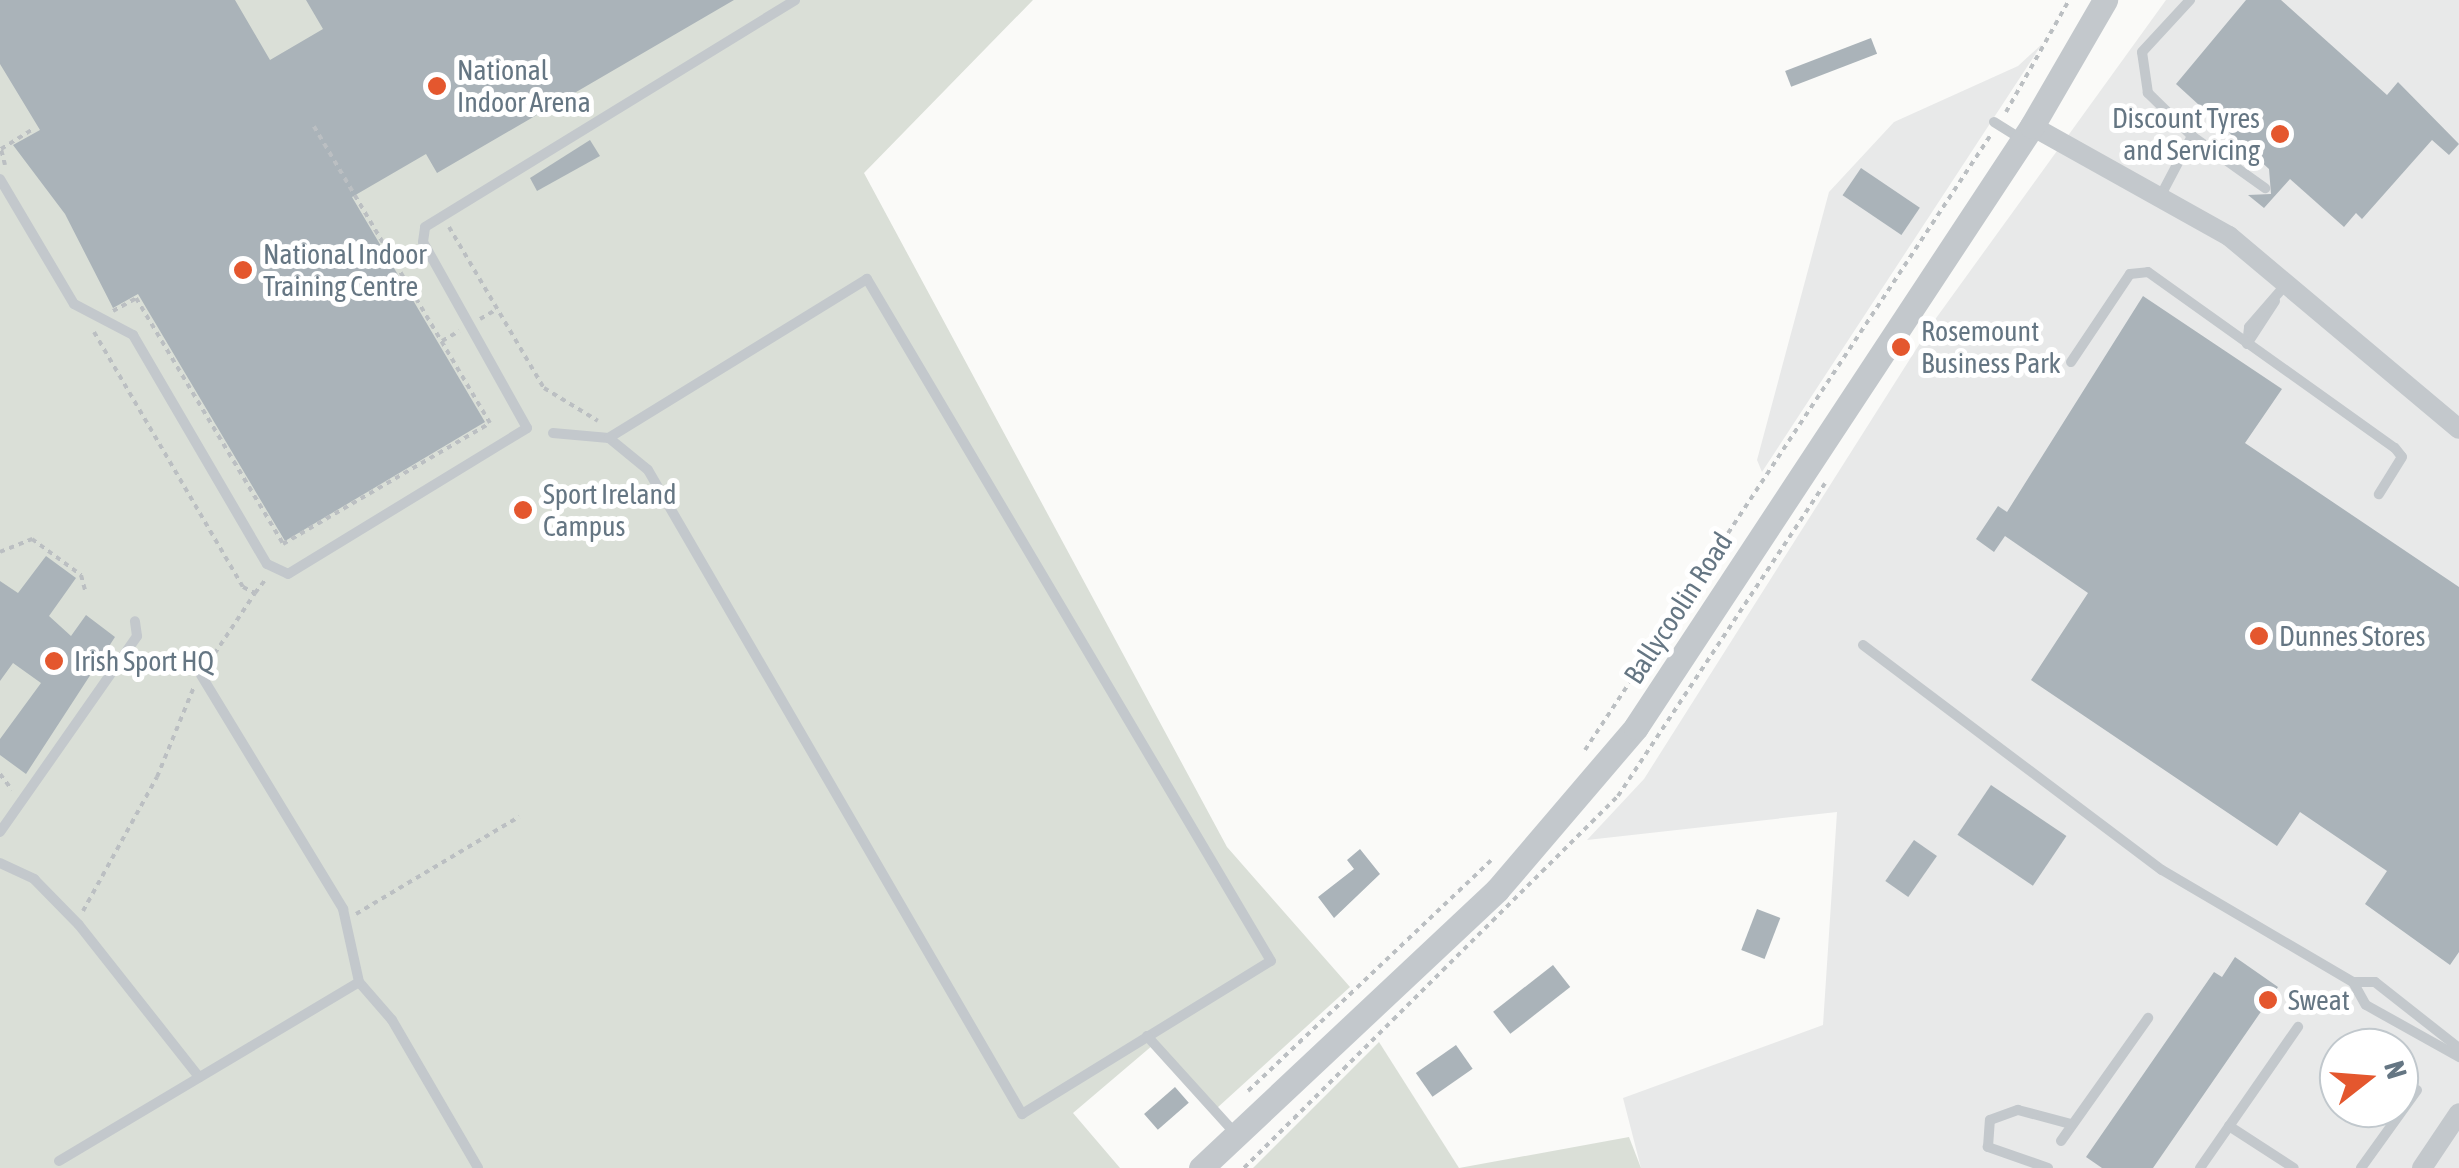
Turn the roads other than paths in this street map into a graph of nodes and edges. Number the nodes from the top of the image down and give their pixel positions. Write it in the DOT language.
graph roads {
  1 [pos="795,0"];
  2 [pos="2105,0"];
  3 [pos="2190,0"];
  4 [pos="1996,123"];
  5 [pos="2027,134"];
  6 [pos="2192,136"];
  7 [pos="0,179"];
  8 [pos="2265,188"];
  9 [pos="2160,198"];
  10 [pos="2288,282"];
  11 [pos="2247,344"];
  12 [pos="2071,362"];
  13 [pos="2459,430"];
  14 [pos="552,433"];
  15 [pos="609,438"];
  16 [pos="2378,494"];
  17 [pos="135,621"];
  18 [pos="1863,645"];
  19 [pos="201,675"];
  20 [pos="0,832"];
  21 [pos="0,863"];
  22 [pos="359,982"];
  23 [pos="2354,982"];
  24 [pos="2148,1018"];
  25 [pos="2298,1027"];
  26 [pos="1147,1036"];
  27 [pos="2459,1048"];
  28 [pos="2459,1057"];
  29 [pos="200,1077"];
  30 [pos="2456,1123"];
  31 [pos="2071,1124"];
  32 [pos="1229,1126"];
  33 [pos="2229,1126"];
  34 [pos="2390,1128"];
  35 [pos="2061,1141"];
  36 [pos="59,1161"];
  37 [pos="478,1168"];
  38 [pos="1202,1168"];
  39 [pos="2048,1168"];
  40 [pos="2200,1168"];
  41 [pos="2294,1168"];
  42 [pos="2361,1168"];
  43 [pos="2422,1168"];
  1 -- 7 [label="lane"];
  2 -- 5 [label="street, Ballycoolin Road"];
  3 -- 6 [label="lane"];
  4 -- 5 [label="lane"];
  5 -- 9 [label="street"];
  5 -- 32 [label="street, Ballycoolin Road"];
  6 -- 8 [label="lane"];
  6 -- 9 [label="lane"];
  9 -- 10 [label="street"];
  10 -- 11 [label="lane"];
  10 -- 13 [label="street"];
  11 -- 12 [label="lane"];
  11 -- 16 [label="lane"];
  14 -- 15 [label="lane"];
  15 -- 26 [label="lane"];
  15 -- 26 [label="lane"];
  17 -- 20 [label="lane"];
  18 -- 23 [label="lane"];
  19 -- 22 [label="lane"];
  21 -- 29 [label="lane"];
  22 -- 29 [label="lane"];
  22 -- 37 [label="lane"];
  23 -- 27 [label="lane"];
  23 -- 28 [label="lane"];
  24 -- 31 [label="lane"];
  25 -- 33 [label="lane"];
  26 -- 32 [label="lane"];
  29 -- 36 [label="lane"];
  30 -- 43 [label="street"];
  31 -- 35 [label="lane"];
  31 -- 39 [label="lane"];
  32 -- 38 [label="street, Ballycoolin Road"];
  33 -- 40 [label="lane"];
  33 -- 41 [label="lane"];
  34 -- 42 [label="lane"];
}
